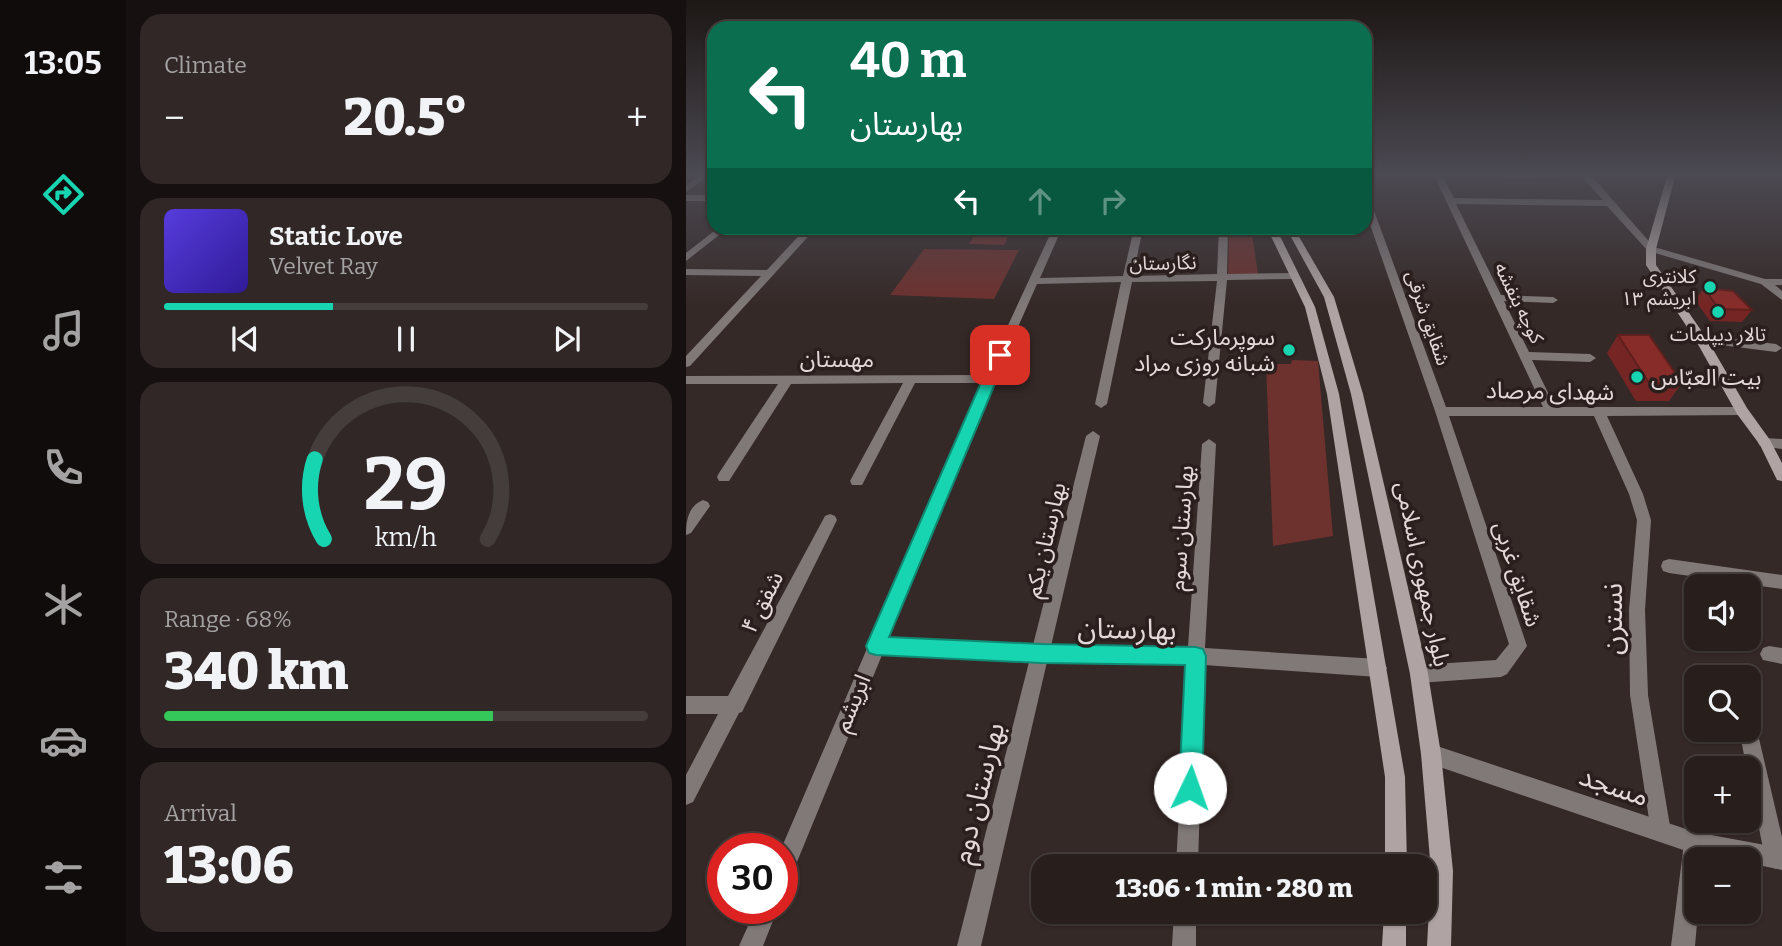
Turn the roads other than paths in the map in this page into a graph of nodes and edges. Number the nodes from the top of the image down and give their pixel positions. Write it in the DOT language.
graph roads {
  1 [pos="1372,217"];
  2 [pos="1458,217"];
  3 [pos="1622,217"];
  4 [pos="1660,217"];
  5 [pos="714,235"];
  6 [pos="805,235"];
  7 [pos="1054,235"];
  8 [pos="1137,235"];
  9 [pos="1223,235"];
  10 [pos="1274,235"];
  11 [pos="1294,235"];
  12 [pos="1651,250"];
  13 [pos="686,258"];
  14 [pos="686,272"];
  15 [pos="770,273"];
  16 [pos="1293,276"];
  17 [pos="1222,280"];
  18 [pos="1034,281"];
  19 [pos="1127,281"];
  20 [pos="1765,282"];
  21 [pos="1782,282"];
  22 [pos="1782,297"];
  23 [pos="1497,298"];
  24 [pos="1553,300"];
  25 [pos="1701,339"];
  26 [pos="1776,348"];
  27 [pos="1526,356"];
  28 [pos="1590,358"];
  29 [pos="686,363"];
  30 [pos="989,379"];
  31 [pos="686,380"];
  32 [pos="787,380"];
  33 [pos="911,381"];
  34 [pos="1333,394"];
  35 [pos="1357,394"];
  36 [pos="1209,403"];
  37 [pos="1101,404"];
  38 [pos="1441,411"];
  39 [pos="1551,411"];
  40 [pos="1742,411"];
  41 [pos="1599,414"];
  42 [pos="1093,436"];
  43 [pos="1765,443"];
  44 [pos="1209,444"];
  45 [pos="1782,444"];
  46 [pos="1782,476"];
  47 [pos="724,477"];
  48 [pos="857,481"];
  49 [pos="703,506"];
  50 [pos="830,520"];
  51 [pos="686,530"];
  52 [pos="1669,566"];
  53 [pos="1782,582"];
  54 [pos="876,646"];
  55 [pos="1041,654"];
  56 [pos="1196,656"];
  57 [pos="1378,668"];
  58 [pos="1419,674"];
  59 [pos="686,705"];
  60 [pos="734,705"];
  61 [pos="1751,742"];
  62 [pos="1430,754"];
  63 [pos="686,795"];
  64 [pos="1661,832"];
  65 [pos="798,833"];
  66 [pos="1695,843"];
  67 [pos="1188,854"];
  68 [pos="1396,854"];
  69 [pos="1779,858"];
  70 [pos="760,924"];
  71 [pos="1185,924"];
  72 [pos="1395,924"];
  73 [pos="751,946"];
  74 [pos="969,946"];
  75 [pos="1184,946"];
  76 [pos="1394,946"];
  77 [pos="1439,946"];
  78 [pos="1683,946"];
  1 -- 38 [label="street, شقایق شرقی"];
  2 -- 23 [label="street, کوچه بنفشه"];
  3 -- 12 [label="street"];
  4 -- 12 [label="main road"];
  5 -- 13 [label="street"];
  6 -- 15 [label="street"];
  7 -- 18 [label="street, ابریشم"];
  8 -- 19 [label="street"];
  9 -- 17 [label="street"];
  10 -- 16 [label="main road"];
  11 -- 35 [label="main road, بلوار جمهوری اسلامی"];
  12 -- 20 [label="street"];
  12 -- 25 [label="main road"];
  14 -- 15 [label="street"];
  15 -- 29 [label="street"];
  16 -- 17 [label="street, نگارستان"];
  16 -- 34 [label="main road"];
  17 -- 19 [label="street, نگارستان"];
  17 -- 36 [label="street"];
  18 -- 19 [label="street, نگارستان"];
  18 -- 30 [label="street, ابریشم"];
  19 -- 37 [label="street"];
  20 -- 21 [label="street"];
  20 -- 22 [label="street"];
  23 -- 24 [label="street"];
  23 -- 27 [label="street, کوچه بنفشه"];
  25 -- 26 [label="street"];
  25 -- 40 [label="main road"];
  27 -- 28 [label="street"];
  27 -- 39 [label="street, کوچه بنفشه"];
  30 -- 33 [label="street, مهستان"];
  30 -- 54 [label="street, ابریشم"];
  31 -- 32 [label="street, مهستان"];
  32 -- 33 [label="street, مهستان"];
  32 -- 47 [label="street"];
  33 -- 48 [label="street"];
  34 -- 35 [label="main road"];
  34 -- 57 [label="main road"];
  35 -- 58 [label="main road, بلوار جمهوری اسلامی"];
  38 -- 39 [label="street, شهدای مرصاد"];
  38 -- 58 [label="street, شقایق غربی"];
  39 -- 41 [label="street, شهدای مرصاد"];
  40 -- 41 [label="street, شهدای مرصاد"];
  40 -- 43 [label="main road"];
  41 -- 64 [label="street, نسترن"];
  42 -- 55 [label="street, بهارستان یکم"];
  43 -- 45 [label="street"];
  43 -- 46 [label="main road"];
  44 -- 56 [label="street, بهارستان سوم"];
  49 -- 51 [label="street"];
  50 -- 60 [label="street, شفق ۴"];
  52 -- 53 [label="street"];
  54 -- 55 [label="street, بهارستان"];
  54 -- 65 [label="street, ابریشم"];
  55 -- 56 [label="street, بهارستان"];
  55 -- 74 [label="street, بهارستان دوم"];
  56 -- 57 [label="street, بهارستان"];
  56 -- 67 [label="street, بهارستان سوم"];
  57 -- 68 [label="main road"];
  58 -- 62 [label="main road, بلوار جمهوری اسلامی"];
  59 -- 60 [label="street"];
  60 -- 63 [label="street, شفق ۴"];
  61 -- 69 [label="street"];
  62 -- 64 [label="street, مسجد"];
  62 -- 77 [label="main road, بلوار جمهوری اسلامی"];
  64 -- 66 [label="street, مسجد"];
  66 -- 69 [label="street, مسجد"];
  66 -- 78 [label="street"];
  70 -- 73 [label="street"];
  71 -- 75 [label="street"];
  72 -- 76 [label="main road"];
}
